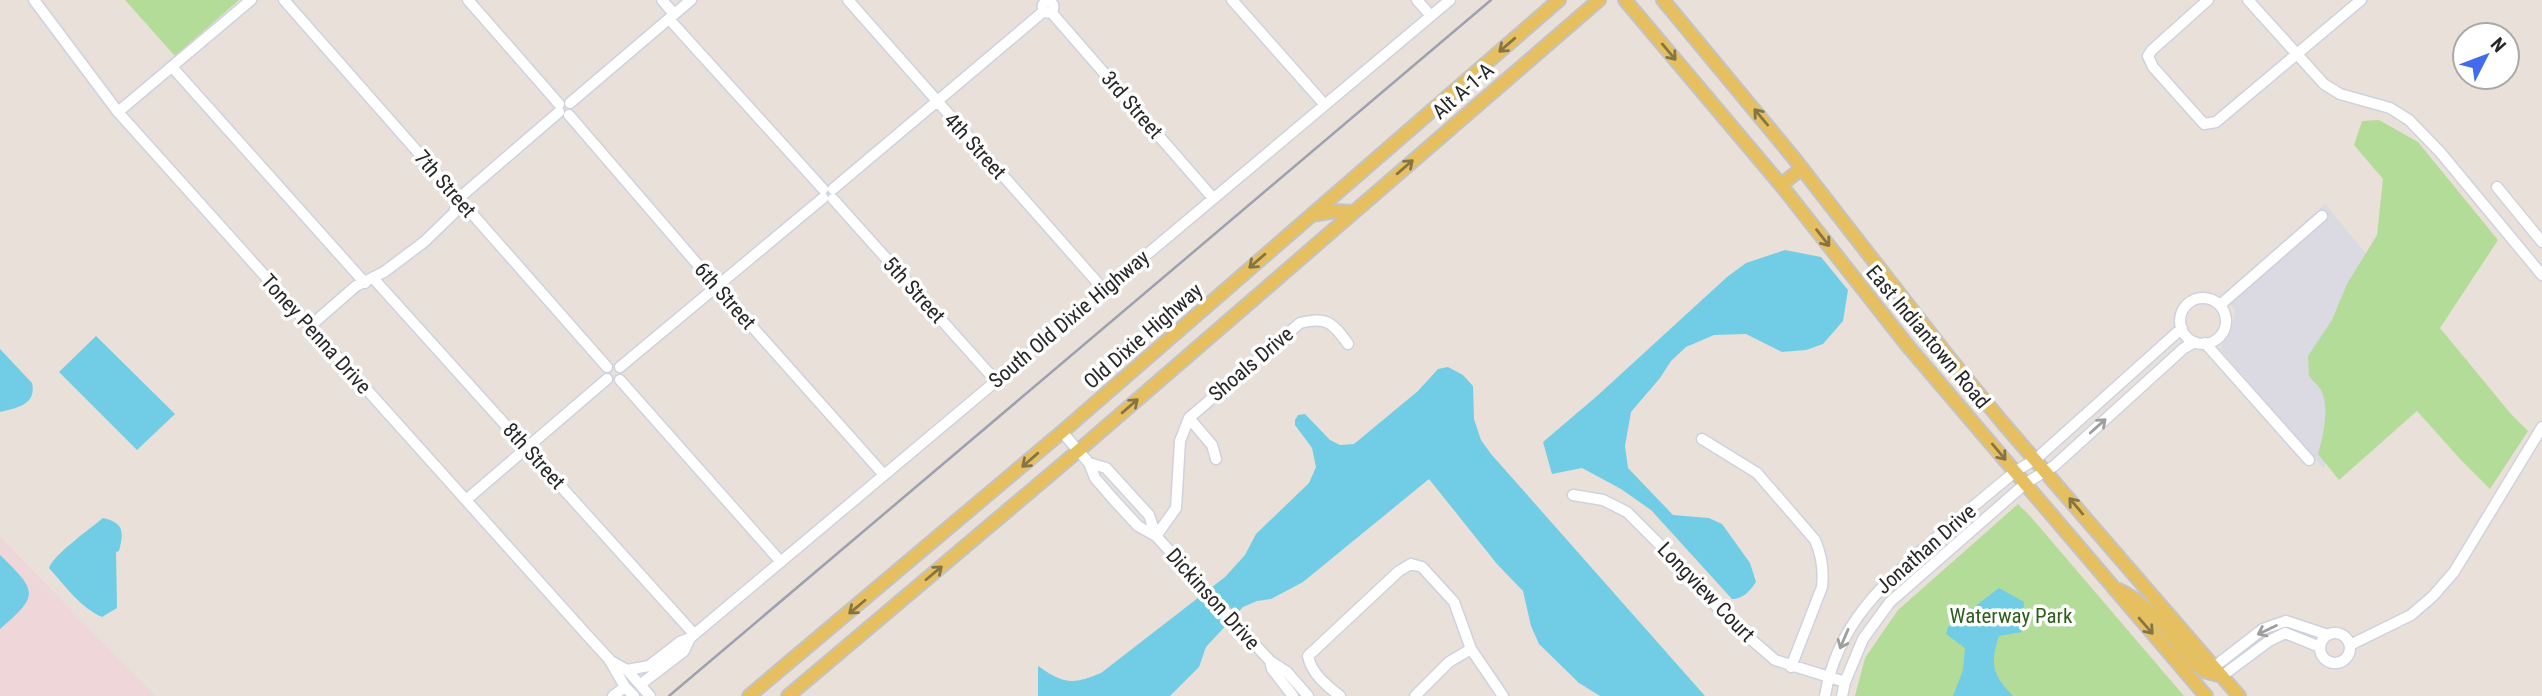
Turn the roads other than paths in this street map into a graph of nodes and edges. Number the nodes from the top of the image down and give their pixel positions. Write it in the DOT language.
graph roads {
  1 [pos="34,0"];
  2 [pos="251,0"];
  3 [pos="284,0"];
  4 [pos="468,0"];
  5 [pos="662,0"];
  6 [pos="691,0"];
  7 [pos="848,0"];
  8 [pos="1232,0"];
  9 [pos="1417,0"];
  10 [pos="1450,0"];
  11 [pos="1559,0"];
  12 [pos="1599,0"];
  13 [pos="1625,0"];
  14 [pos="1662,0"];
  15 [pos="2208,0"];
  16 [pos="2248,0"];
  17 [pos="2361,0"];
  18 [pos="1048,5"];
  19 [pos="1431,16"];
  20 [pos="672,17"];
  21 [pos="2295,53"];
  22 [pos="173,68"];
  23 [pos="936,101"];
  24 [pos="1325,105"];
  25 [pos="564,109"];
  26 [pos="118,112"];
  27 [pos="1802,168"];
  28 [pos="1781,185"];
  29 [pos="2497,187"];
  30 [pos="828,194"];
  31 [pos="1212,197"];
  32 [pos="458,199"];
  33 [pos="1353,212"];
  34 [pos="1308,216"];
  35 [pos="2322,216"];
  36 [pos="2542,242"];
  37 [pos="2541,269"];
  38 [pos="369,280"];
  39 [pos="717,287"];
  40 [pos="1104,290"];
  41 [pos="2220,305"];
  42 [pos="309,327"];
  43 [pos="2182,328"];
  44 [pos="2200,342"];
  45 [pos="1348,344"];
  46 [pos="607,367"];
  47 [pos="620,367"];
  48 [pos="607,379"];
  49 [pos="620,380"];
  50 [pos="996,381"];
  51 [pos="1189,418"];
  52 [pos="2542,427"];
  53 [pos="1062,432"];
  54 [pos="1702,439"];
  55 [pos="527,448"];
  56 [pos="1078,451"];
  57 [pos="2036,458"];
  58 [pos="1216,459"];
  59 [pos="2309,460"];
  60 [pos="1090,463"];
  61 [pos="2016,471"];
  62 [pos="2046,471"];
  63 [pos="884,475"];
  64 [pos="2026,483"];
  65 [pos="1128,492"];
  66 [pos="1573,495"];
  67 [pos="466,500"];
  68 [pos="1114,500"];
  69 [pos="1156,537"];
  70 [pos="781,562"];
  71 [pos="2112,586"];
  72 [pos="2328,635"];
  73 [pos="692,636"];
  74 [pos="2350,645"];
  75 [pos="2320,648"];
  76 [pos="1471,649"];
  77 [pos="609,659"];
  78 [pos="1270,661"];
  79 [pos="1791,667"];
  80 [pos="627,670"];
  81 [pos="2218,672"];
  82 [pos="1828,677"];
  83 [pos="1845,682"];
  84 [pos="640,684"];
  85 [pos="625,687"];
  86 [pos="613,696"];
  87 [pos="634,696"];
  88 [pos="650,696"];
  89 [pos="749,696"];
  90 [pos="788,696"];
  91 [pos="1293,696"];
  92 [pos="1308,696"];
  93 [pos="1340,696"];
  94 [pos="1415,696"];
  95 [pos="1503,696"];
  96 [pos="1825,696"];
  97 [pos="1842,696"];
  98 [pos="2206,696"];
  99 [pos="2239,696"];
  1 -- 26 [label="street, Toney Penna Drive"];
  2 -- 22 [label="street"];
  3 -- 32 [label="street, 7th Street"];
  4 -- 25 [label="street, 6th Street"];
  5 -- 20 [label="street, 5th Street"];
  6 -- 20 [label="street"];
  7 -- 23 [label="street, 4th Street"];
  8 -- 24 [label="street"];
  9 -- 19 [label="street"];
  10 -- 19 [label="street, South Old Dixie Highway"];
  11 -- 34 [label="main road, Old Dixie Highway, one-way"];
  33 -- 12 [label="main road, Alt A-1-A, one-way"];
  13 -- 28 [label="main road, East Indiantown Road, one-way"];
  27 -- 14 [label="main road, East Indiantown Road, one-way"];
  15 -- 21 [label="street"];
  16 -- 21 [label="street"];
  17 -- 21 [label="street"];
  18 -- 23 [label="street"];
  18 -- 31 [label="street, 3rd Street"];
  19 -- 24 [label="street, South Old Dixie Highway"];
  20 -- 25 [label="street"];
  20 -- 30 [label="street, 5th Street"];
  21 -- 37 [label="street"];
  22 -- 26 [label="street"];
  22 -- 38 [label="street, 8th Street"];
  23 -- 30 [label="street"];
  23 -- 40 [label="street, 4th Street"];
  24 -- 31 [label="street, South Old Dixie Highway"];
  25 -- 32 [label="street"];
  25 -- 39 [label="street, 6th Street"];
  26 -- 42 [label="street, Toney Penna Drive"];
  27 -- 28 [label="main road"];
  27 -- 57 [label="main road, East Indiantown Road"];
  28 -- 61 [label="main road, East Indiantown Road, one-way"];
  29 -- 36 [label="street"];
  30 -- 39 [label="street"];
  30 -- 50 [label="street, 5th Street"];
  31 -- 40 [label="street, South Old Dixie Highway"];
  32 -- 38 [label="street"];
  32 -- 46 [label="street, 7th Street"];
  33 -- 34 [label="main road"];
  56 -- 33 [label="main road, one-way"];
  34 -- 53 [label="main road, Old Dixie Highway, one-way"];
  35 -- 41 [label="street"];
  38 -- 42 [label="street"];
  38 -- 55 [label="street, 8th Street"];
  39 -- 47 [label="street"];
  39 -- 63 [label="street, 6th Street"];
  40 -- 50 [label="street, South Old Dixie Highway"];
  41 -- 43 [label="street"];
  41 -- 44 [label="street"];
  42 -- 67 [label="street, Toney Penna Drive"];
  43 -- 44 [label="street"];
  43 -- 57 [label="street, Jonathan Drive"];
  44 -- 59 [label="street"];
  62 -- 44 [label="street, Jonathan Drive, one-way"];
  45 -- 51 [label="street, Shoals Drive"];
  46 -- 47 [label="street"];
  46 -- 48 [label="street"];
  47 -- 49 [label="street"];
  48 -- 49 [label="street"];
  48 -- 55 [label="street"];
  49 -- 70 [label="street"];
  50 -- 63 [label="street, South Old Dixie Highway"];
  51 -- 58 [label="street, Shoals Drive"];
  51 -- 69 [label="street, Shoals Drive"];
  52 -- 74 [label="street"];
  53 -- 56 [label="street, Dickinson Drive"];
  53 -- 89 [label="main road, Old Dixie Highway, one-way"];
  54 -- 79 [label="street"];
  55 -- 67 [label="street"];
  55 -- 73 [label="street, 8th Street"];
  56 -- 60 [label="street, Dickinson Drive"];
  90 -- 56 [label="main road, one-way"];
  57 -- 61 [label="street, Jonathan Drive"];
  57 -- 62 [label="main road, East Indiantown Road"];
  60 -- 65 [label="street, Dickinson Drive"];
  60 -- 68 [label="street, Dickinson Drive"];
  61 -- 64 [label="main road, East Indiantown Road"];
  61 -- 82 [label="street, Jonathan Drive, one-way"];
  62 -- 64 [label="street, Jonathan Drive"];
  81 -- 62 [label="main road, East Indiantown Road, one-way"];
  63 -- 70 [label="street, South Old Dixie Highway"];
  64 -- 71 [label="main road, East Indiantown Road"];
  64 -- 83 [label="street, Jonathan Drive"];
  65 -- 68 [label="street"];
  65 -- 69 [label="street, Dickinson Drive"];
  66 -- 79 [label="street, Longview Court"];
  67 -- 77 [label="street, Toney Penna Drive"];
  68 -- 69 [label="street, Dickinson Drive"];
  69 -- 78 [label="street, Dickinson Drive"];
  70 -- 73 [label="street, South Old Dixie Highway"];
  71 -- 81 [label="main road"];
  71 -- 98 [label="main road, East Indiantown Road, one-way"];
  72 -- 74 [label="street"];
  72 -- 75 [label="street"];
  72 -- 81 [label="street, one-way"];
  73 -- 80 [label="street, South Old Dixie Highway"];
  73 -- 84 [label="street, South Old Dixie Highway"];
  74 -- 75 [label="street"];
  75 -- 81 [label="street"];
  76 -- 93 [label="street"];
  76 -- 94 [label="street"];
  76 -- 95 [label="street"];
  77 -- 80 [label="street, Toney Penna Drive"];
  77 -- 85 [label="street, Toney Penna Drive"];
  78 -- 91 [label="street, Dickinson Drive"];
  78 -- 92 [label="street, Dickinson Drive"];
  79 -- 82 [label="street, Longview Court"];
  80 -- 84 [label="street, Toney Penna Drive"];
  81 -- 99 [label="main road, East Indiantown Road"];
  82 -- 83 [label="street, Longview Court"];
  82 -- 96 [label="street, Jonathan Drive"];
  83 -- 97 [label="street, Jonathan Drive"];
  84 -- 88 [label="street, Toney Penna Drive"];
  85 -- 86 [label="street"];
  85 -- 87 [label="street, Toney Penna Drive"];
}
